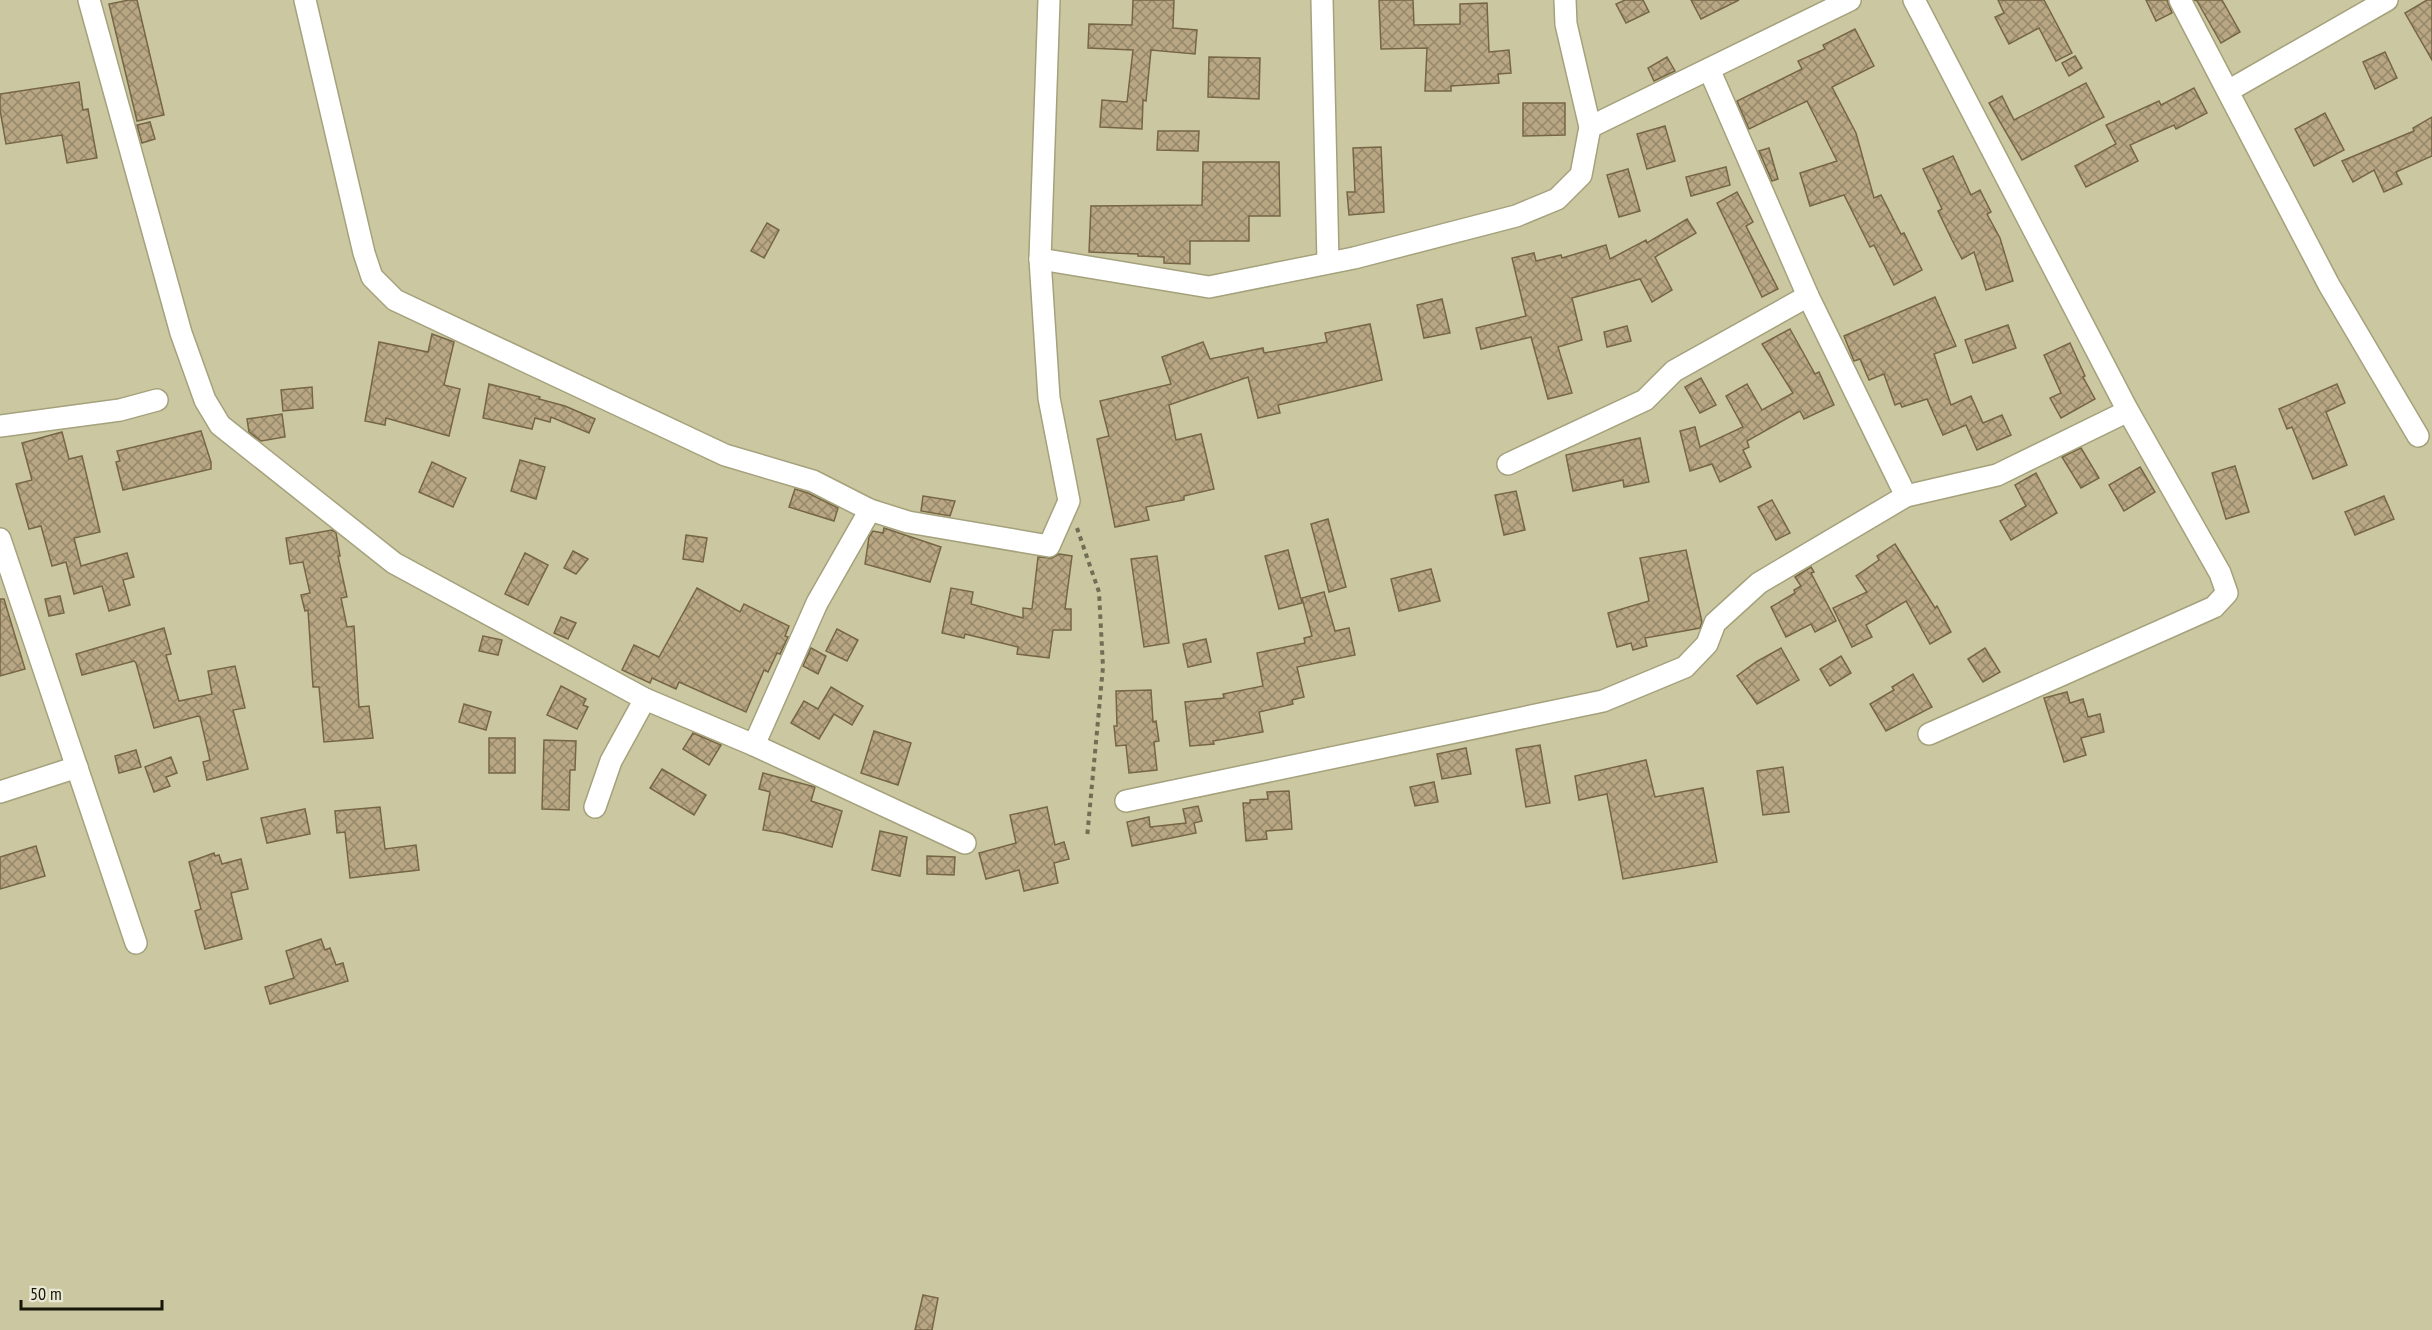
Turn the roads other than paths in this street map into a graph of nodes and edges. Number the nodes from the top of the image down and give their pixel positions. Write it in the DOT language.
graph roads {
  1 [pos="89,0"];
  2 [pos="305,0"];
  3 [pos="1049,0"];
  4 [pos="1322,0"];
  5 [pos="1565,0"];
  6 [pos="1850,0"];
  7 [pos="1914,0"];
  8 [pos="2180,0"];
  9 [pos="2387,0"];
  10 [pos="1709,69"];
  11 [pos="2228,91"];
  12 [pos="1590,127"];
  13 [pos="1040,259"];
  14 [pos="1328,262"];
  15 [pos="1809,296"];
  16 [pos="157,400"];
  17 [pos="2127,411"];
  18 [pos="0,426"];
  19 [pos="2418,436"];
  20 [pos="1508,464"];
  21 [pos="1906,496"];
  22 [pos="870,510"];
  23 [pos="0,539"];
  24 [pos="3,561"];
  25 [pos="645,699"];
  26 [pos="1929,734"];
  27 [pos="754,745"];
  28 [pos="77,767"];
  29 [pos="0,792"];
  30 [pos="1126,801"];
  31 [pos="595,807"];
  32 [pos="965,843"];
  33 [pos="136,943"];
  1 -- 25 [label="street"];
  2 -- 22 [label="street"];
  3 -- 13 [label="street"];
  4 -- 14 [label="street"];
  5 -- 12 [label="street"];
  6 -- 10 [label="street"];
  7 -- 17 [label="street"];
  8 -- 11 [label="street"];
  9 -- 11 [label="street"];
  10 -- 12 [label="street"];
  10 -- 15 [label="street"];
  11 -- 19 [label="street"];
  12 -- 14 [label="street"];
  13 -- 14 [label="street"];
  13 -- 22 [label="street"];
  15 -- 20 [label="street"];
  15 -- 21 [label="street"];
  16 -- 18 [label="street"];
  17 -- 21 [label="street"];
  17 -- 26 [label="street"];
  21 -- 30 [label="street"];
  22 -- 27 [label="street"];
  23 -- 24 [label="street"];
  24 -- 28 [label="street"];
  25 -- 27 [label="street"];
  25 -- 31 [label="street"];
  27 -- 32 [label="street"];
  28 -- 29 [label="street"];
  28 -- 33 [label="street"];
}
